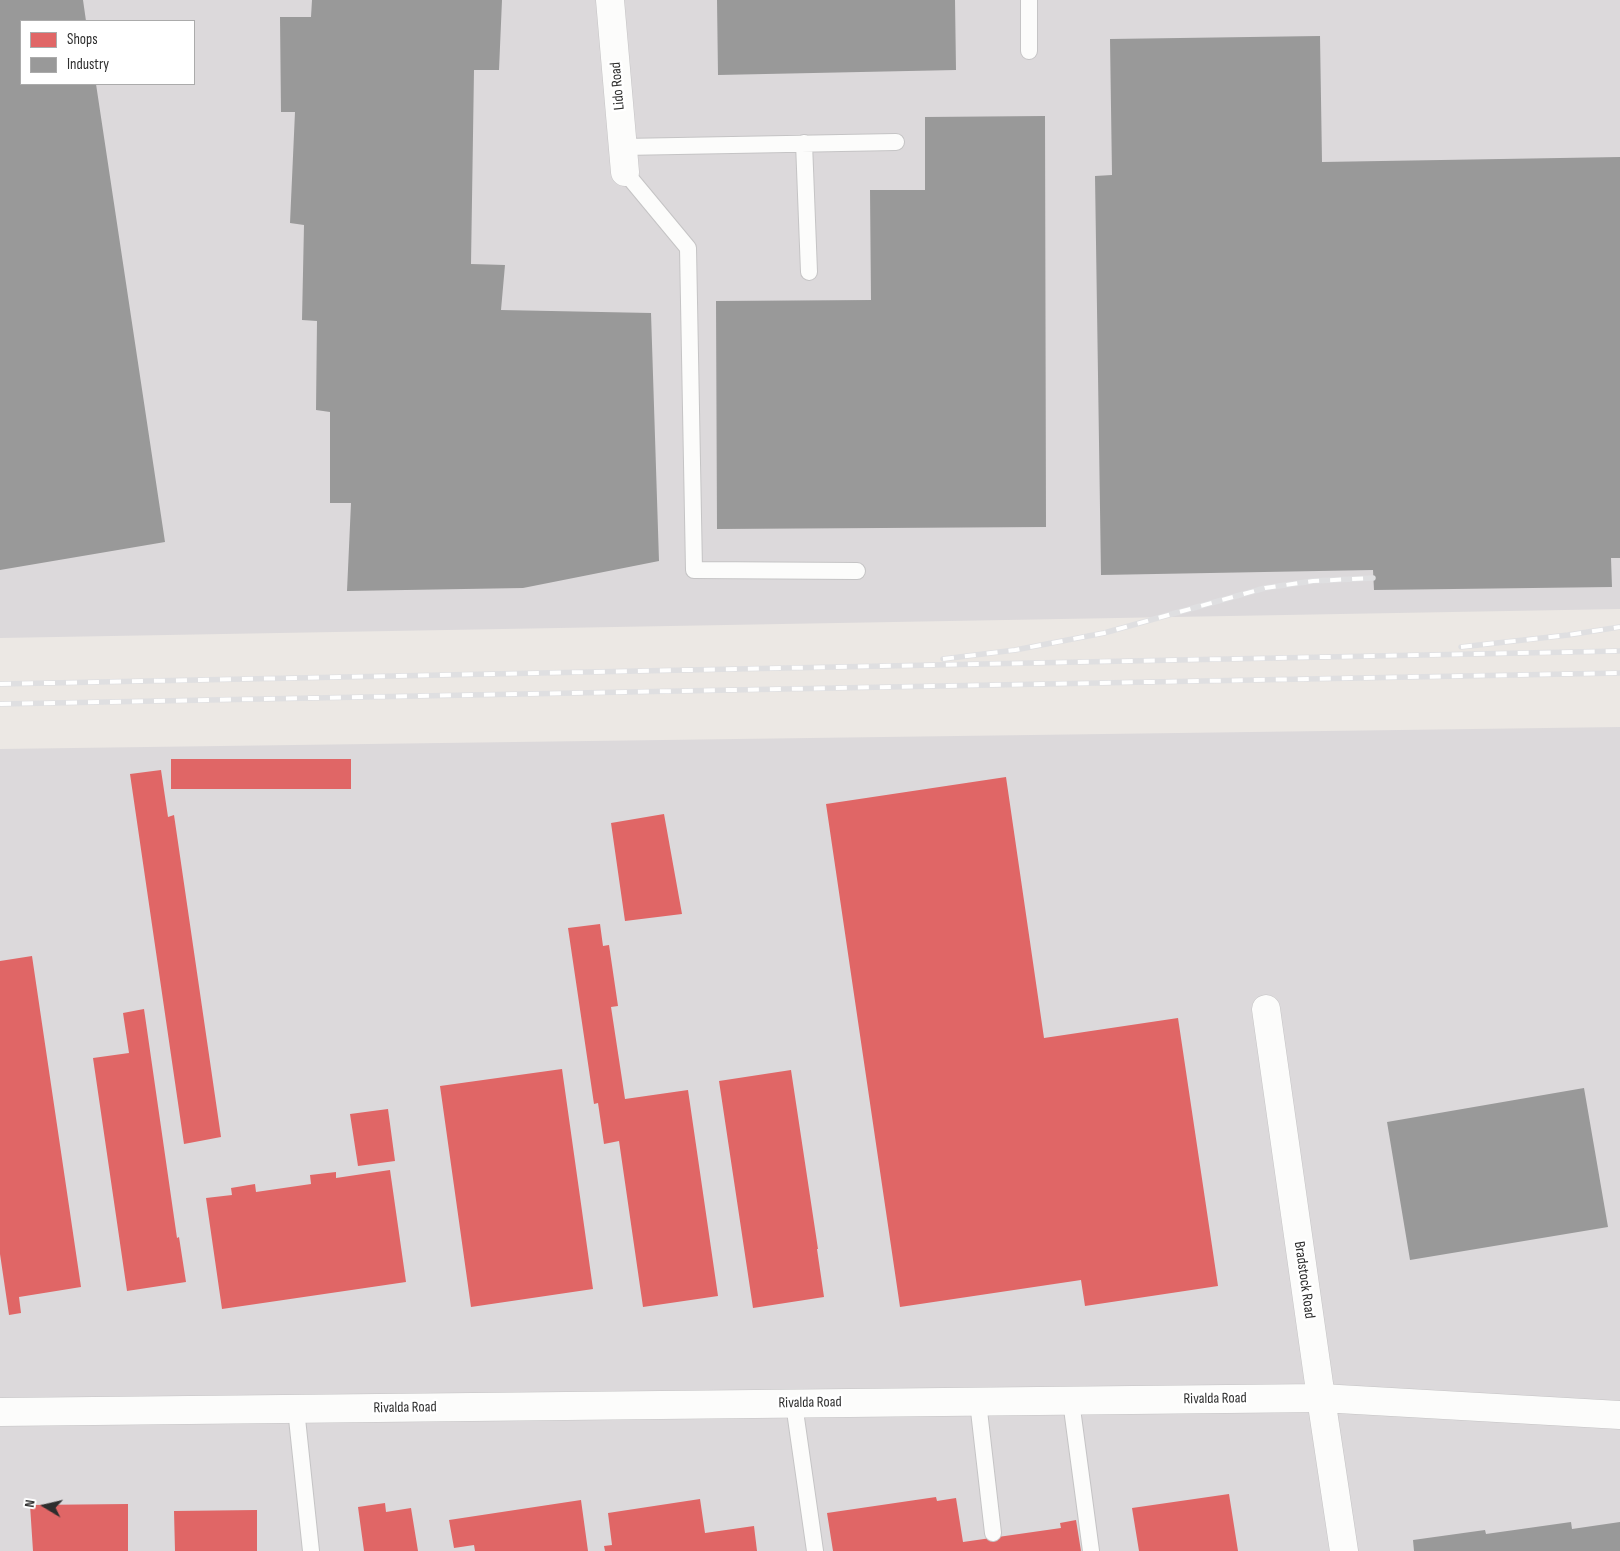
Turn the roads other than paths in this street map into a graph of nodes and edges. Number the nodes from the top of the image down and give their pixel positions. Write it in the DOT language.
graph roads {
  1 [pos="610,0"];
  2 [pos="1029,0"];
  3 [pos="1029,51"];
  4 [pos="896,142"];
  5 [pos="804,143"];
  6 [pos="624,159"];
  7 [pos="809,272"];
  8 [pos="857,571"];
  9 [pos="1266,1009"];
  10 [pos="1321,1398"];
  11 [pos="1071,1401"];
  12 [pos="978,1402"];
  13 [pos="794,1404"];
  14 [pos="296,1409"];
  15 [pos="0,1412"];
  16 [pos="1620,1415"];
  17 [pos="994,1533"];
  18 [pos="310,1551"];
  19 [pos="815,1551"];
  20 [pos="1091,1551"];
  21 [pos="1344,1551"];
  1 -- 6 [label="street, Lido Road"];
  2 -- 3 [label="lane"];
  4 -- 5 [label="lane"];
  5 -- 6 [label="lane"];
  5 -- 7 [label="lane"];
  6 -- 8 [label="lane"];
  9 -- 10 [label="street, Bradstock Road"];
  10 -- 11 [label="street, Rivalda Road"];
  10 -- 16 [label="street, Rivalda Road"];
  10 -- 21 [label="street, Bradstock Road"];
  11 -- 12 [label="street, Rivalda Road"];
  11 -- 20 [label="lane"];
  12 -- 13 [label="street, Rivalda Road"];
  12 -- 17 [label="lane"];
  13 -- 14 [label="street, Rivalda Road"];
  13 -- 19 [label="lane"];
  14 -- 15 [label="street, Rivalda Road"];
  14 -- 18 [label="lane"];
}
